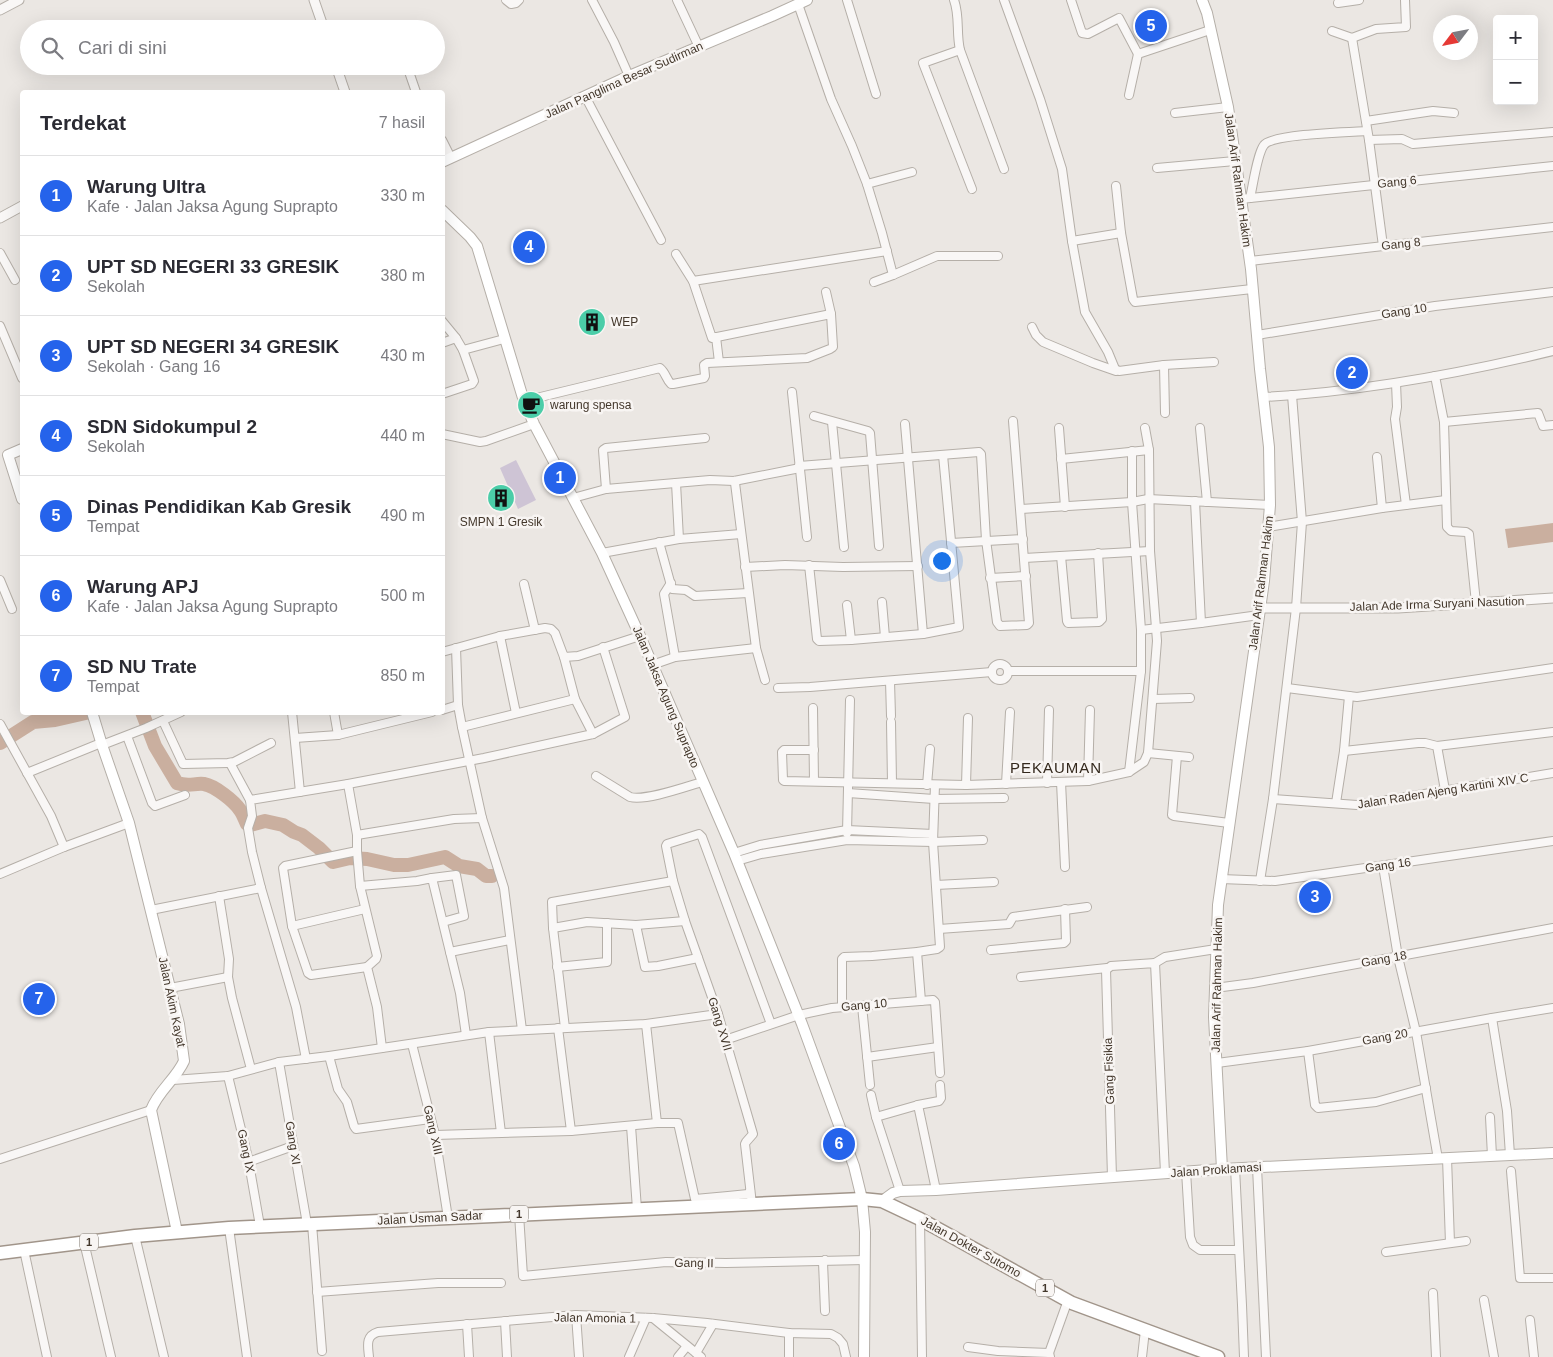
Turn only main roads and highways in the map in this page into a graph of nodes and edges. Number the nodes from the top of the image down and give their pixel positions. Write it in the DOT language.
graph roads {
  1 [pos="1202,0"];
  2 [pos="802,2"];
  3 [pos="447,160"];
  4 [pos="445,213"];
  5 [pos="20,450"];
  6 [pos="4,456"];
  7 [pos="20,494"];
  8 [pos="93,715"];
  9 [pos="1553,1153"];
  10 [pos="1222,1168"];
  11 [pos="862,1199"];
  12 [pos="882,1201"];
  13 [pos="177,1232"];
  14 [pos="0,1253"];
  15 [pos="1191,1352"];
  16 [pos="864,1357"];
  17 [pos="1218,1357"];
  1 -- 10 [label="main road, Jalan Arif Rahman Hakim"];
  2 -- 3 [label="main road, Jalan Panglima Besar Sudirman"];
  4 -- 11 [label="main road, Jalan Jaksa Agung Suprapto"];
  5 -- 6 [label="main road"];
  6 -- 7 [label="main road"];
  8 -- 13 [label="main road, Jalan Akim Kayat"];
  9 -- 10 [label="main road, Jalan Proklamasi"];
  10 -- 12 [label="main road, Jalan Proklamasi"];
  11 -- 12 [label="highway, Jalan Dokter Sutomo / 1"];
  11 -- 13 [label="highway, Jalan Usman Sadar / 1"];
  11 -- 16 [label="main road, Jalan Jaksa Agung Suprapto"];
  12 -- 15 [label="highway, Jalan Dokter Sutomo / 1"];
  13 -- 14 [label="highway, Jalan Usman Sadar / 1"];
  15 -- 17 [label="highway, Jalan Dokter Sutomo / 1"];
}
